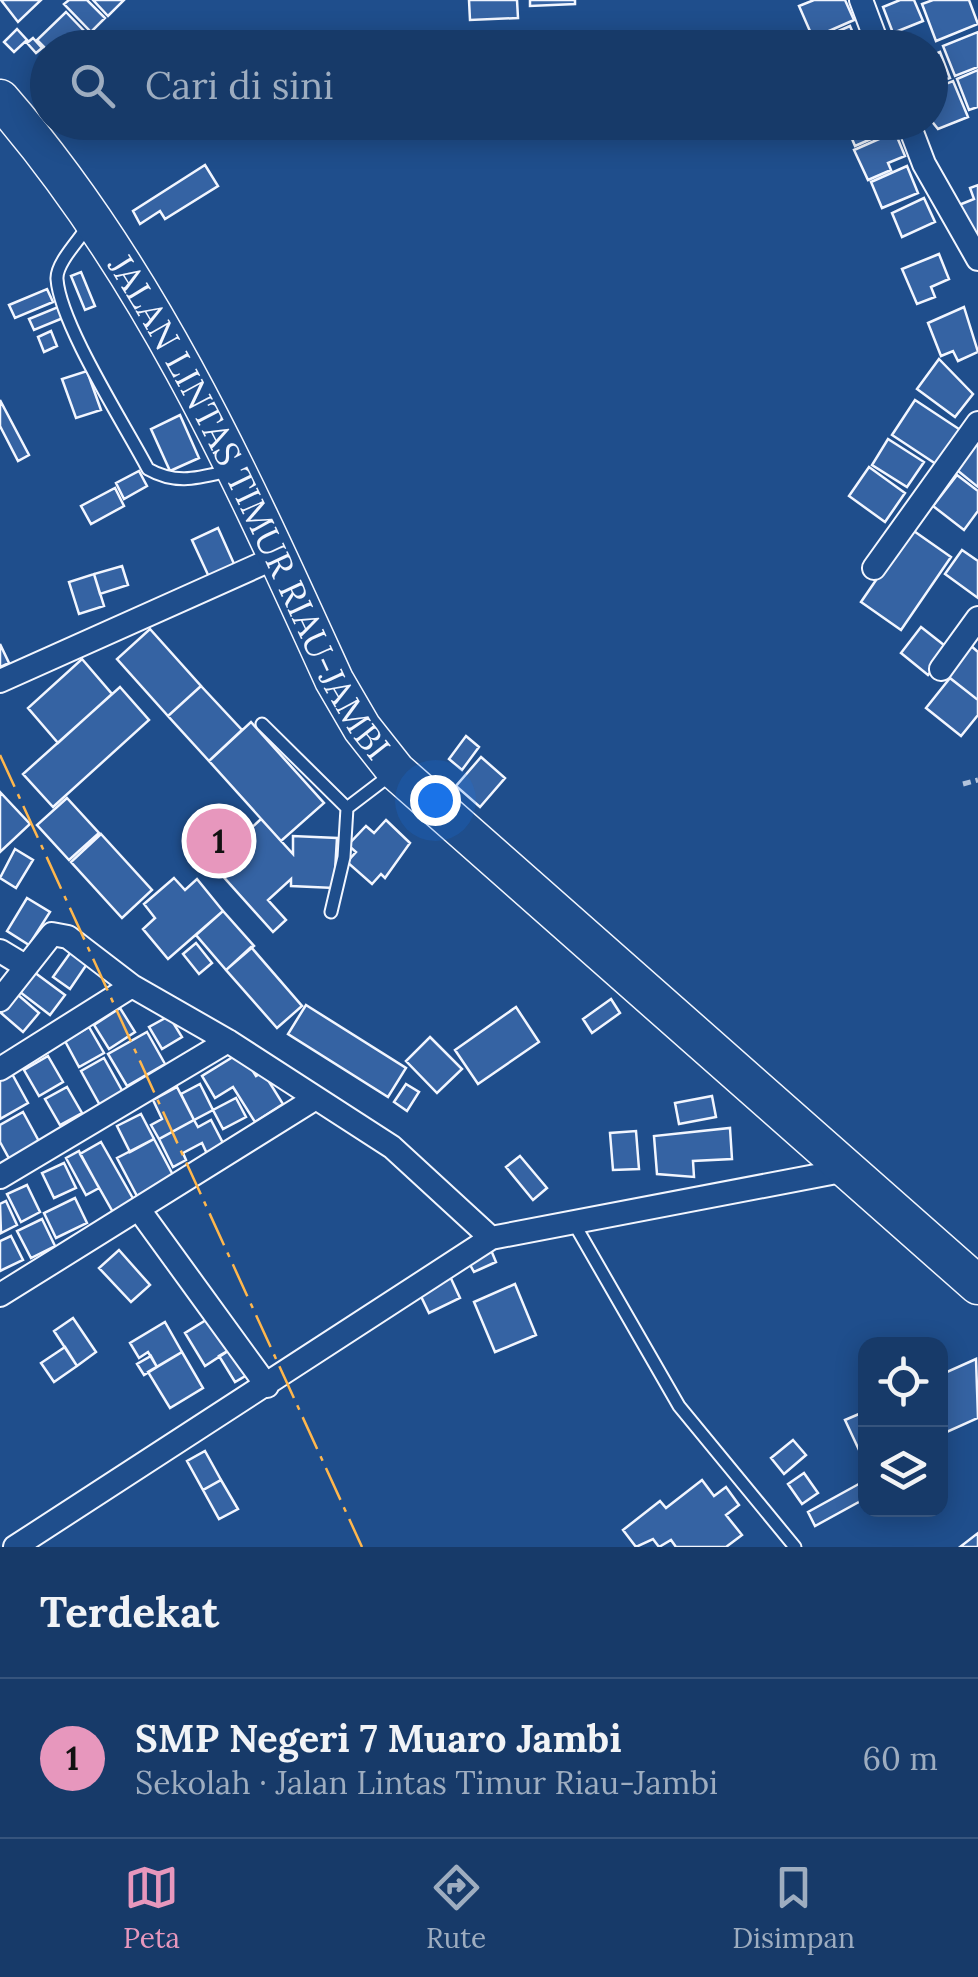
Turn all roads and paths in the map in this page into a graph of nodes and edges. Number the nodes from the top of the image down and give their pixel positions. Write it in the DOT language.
graph roads {
  1 [pos="861,0"];
  2 [pos="872,30"];
  3 [pos="3,108"];
  4 [pos="915,140"];
  5 [pos="92,221"];
  6 [pos="978,259"];
  7 [pos="978,423"];
  8 [pos="237,469"];
  9 [pos="278,557"];
  10 [pos="874,568"];
  11 [pos="978,618"];
  12 [pos="941,670"];
  13 [pos="0,681"];
  14 [pos="262,724"];
  15 [pos="396,770"];
  16 [pos="978,780"];
  17 [pos="963,784"];
  18 [pos="346,808"];
  19 [pos="331,912"];
  20 [pos="0,951"];
  21 [pos="24,966"];
  22 [pos="132,986"];
  23 [pos="0,1000"];
  24 [pos="228,1041"];
  25 [pos="0,1068"];
  26 [pos="316,1098"];
  27 [pos="847,1170"];
  28 [pos="0,1178"];
  29 [pos="140,1211"];
  30 [pos="572,1220"];
  31 [pos="491,1238"];
  32 [pos="978,1285"];
  33 [pos="0,1295"];
  34 [pos="267,1386"];
  35 [pos="16,1547"];
  36 [pos="795,1547"];
  1 -- 2 [label="street"];
  3 -- 5 [label="highway, JALAN LINTAS TIMUR RIAU-JAMBI"];
  4 -- 6 [label="street"];
  5 -- 8 [label="highway, JALAN LINTAS TIMUR RIAU-JAMBI"];
  5 -- 8 [label="lane"];
  7 -- 10 [label="street"];
  8 -- 9 [label="highway, JALAN LINTAS TIMUR RIAU-JAMBI"];
  9 -- 13 [label="street"];
  9 -- 15 [label="highway, JALAN LINTAS TIMUR RIAU-JAMBI"];
  11 -- 12 [label="street"];
  14 -- 18 [label="lane"];
  15 -- 18 [label="lane"];
  15 -- 27 [label="highway, JALAN LINTAS TIMUR RIAU-JAMBI"];
  16 -- 17 [label="path"];
  18 -- 19 [label="lane"];
  20 -- 21 [label="street"];
  21 -- 22 [label="street"];
  21 -- 23 [label="street"];
  22 -- 24 [label="street"];
  22 -- 25 [label="street"];
  24 -- 26 [label="street"];
  24 -- 28 [label="street"];
  26 -- 29 [label="street"];
  26 -- 31 [label="street"];
  27 -- 30 [label="street"];
  27 -- 32 [label="highway, JALAN LINTAS TIMUR RIAU-JAMBI"];
  29 -- 33 [label="street"];
  29 -- 34 [label="street"];
  30 -- 31 [label="street"];
  30 -- 36 [label="lane"];
  31 -- 34 [label="street"];
  34 -- 35 [label="street"];
}
